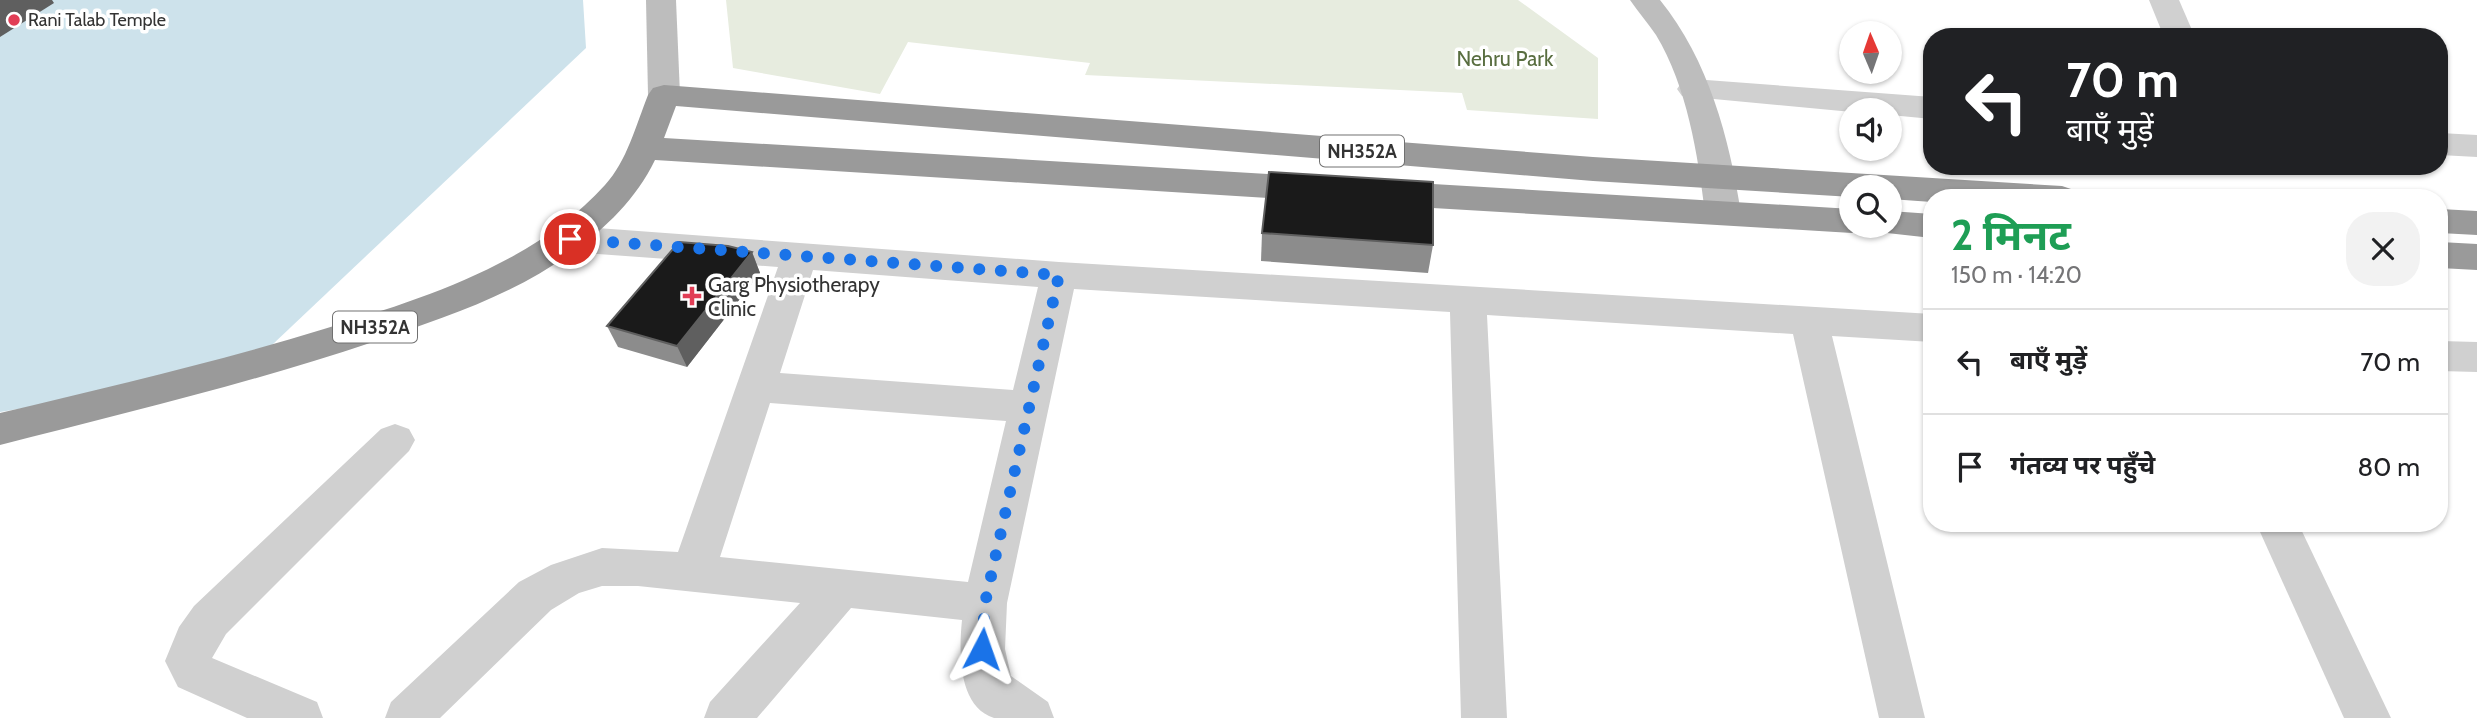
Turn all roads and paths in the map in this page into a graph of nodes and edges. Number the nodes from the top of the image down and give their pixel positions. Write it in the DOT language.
graph roads {
  1 [pos="661,0"];
  2 [pos="2164,0"];
  3 [pos="1632,1"];
  4 [pos="2176,28"];
  5 [pos="1693,89"];
  6 [pos="664,95"];
  7 [pos="1923,107"];
  8 [pos="2448,144"];
  9 [pos="2477,146"];
  10 [pos="643,148"];
  11 [pos="1720,177"];
  12 [pos="1923,189"];
  13 [pos="1723,214"];
  14 [pos="1839,220"];
  15 [pos="2448,221"];
  16 [pos="2477,223"];
  17 [pos="1902,224"];
  18 [pos="1923,225"];
  19 [pos="570,239"];
  20 [pos="2448,255"];
  21 [pos="800,256"];
  22 [pos="2477,257"];
  23 [pos="1059,275"];
  24 [pos="1468,301"];
  25 [pos="1809,319"];
  26 [pos="1923,327"];
  27 [pos="2448,356"];
  28 [pos="2477,357"];
  29 [pos="756,387"];
  30 [pos="1029,407"];
  31 [pos="0,429"];
  32 [pos="395,440"];
  33 [pos="2281,532"];
  34 [pos="693,572"];
  35 [pos="841,587"];
  36 [pos="985,603"];
  37 [pos="300,718"];
  38 [pos="408,718"];
  39 [pos="727,718"];
  40 [pos="1030,718"];
  41 [pos="1484,718"];
  42 [pos="1902,718"];
  43 [pos="2368,718"];
  1 -- 6 [label="street"];
  2 -- 4 [label="street"];
  3 -- 5 [label="street"];
  5 -- 7 [label="street"];
  5 -- 11 [label="street"];
  6 -- 10 [label="highway, NH352A"];
  6 -- 11 [label="highway, NH352A"];
  8 -- 9 [label="street"];
  10 -- 13 [label="highway, NH352A"];
  10 -- 19 [label="highway, NH352A"];
  11 -- 12 [label="highway, NH352A"];
  11 -- 13 [label="street"];
  13 -- 14 [label="highway, NH352A"];
  15 -- 16 [label="highway"];
  17 -- 18 [label="highway"];
  19 -- 21 [label="street"];
  19 -- 31 [label="highway, NH352A"];
  20 -- 22 [label="highway"];
  21 -- 23 [label="street"];
  21 -- 29 [label="street"];
  23 -- 24 [label="street"];
  23 -- 30 [label="street"];
  24 -- 25 [label="street"];
  24 -- 41 [label="street"];
  25 -- 26 [label="street"];
  25 -- 42 [label="street"];
  27 -- 28 [label="street"];
  29 -- 30 [label="street"];
  29 -- 34 [label="street"];
  30 -- 36 [label="street"];
  32 -- 37 [label="street"];
  33 -- 43 [label="street"];
  34 -- 35 [label="street"];
  34 -- 38 [label="street"];
  35 -- 36 [label="street"];
  35 -- 39 [label="street"];
  36 -- 40 [label="street"];
}
